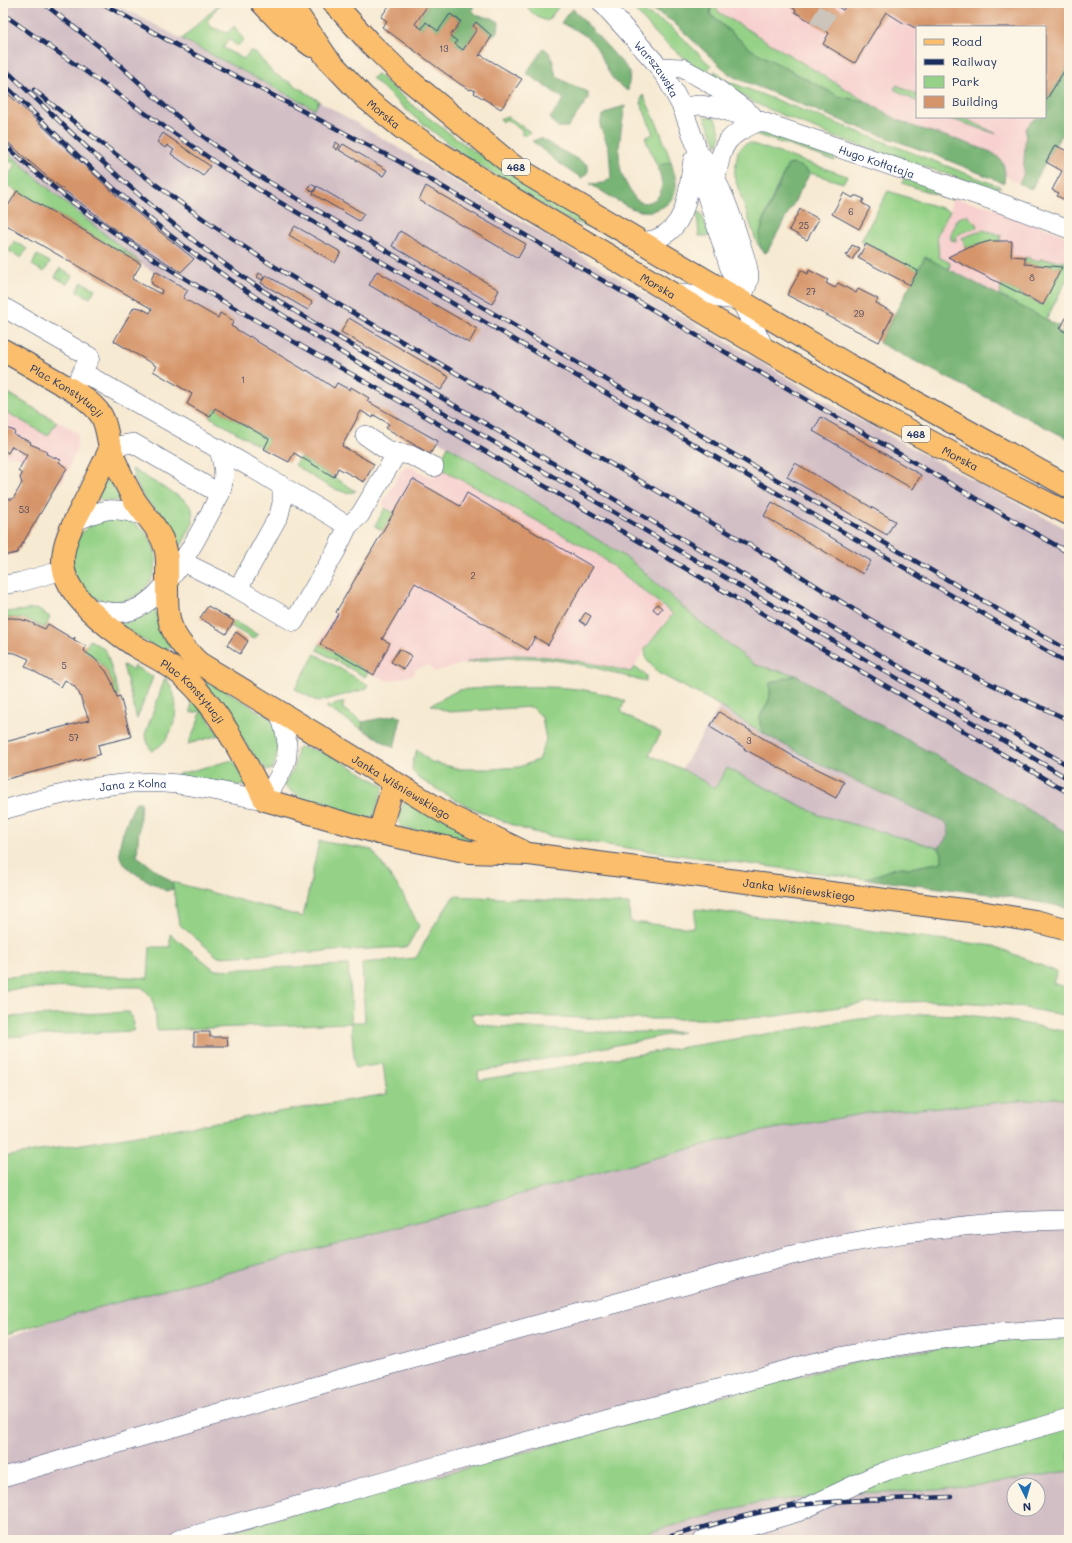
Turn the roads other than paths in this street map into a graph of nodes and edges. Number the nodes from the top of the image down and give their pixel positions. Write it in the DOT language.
graph roads {
  1 [pos="262,3"];
  2 [pos="290,3"];
  3 [pos="334,3"];
  4 [pos="602,3"];
  5 [pos="327,58"];
  6 [pos="659,67"];
  7 [pos="682,107"];
  8 [pos="760,121"];
  9 [pos="696,145"];
  10 [pos="716,178"];
  11 [pos="1069,229"];
  12 [pos="641,241"];
  13 [pos="672,293"];
  14 [pos="740,300"];
  15 [pos="3,307"];
  16 [pos="765,349"];
  17 [pos="3,350"];
  18 [pos="77,381"];
  19 [pos="365,435"];
  20 [pos="111,447"];
  21 [pos="219,450"];
  22 [pos="397,453"];
  23 [pos="434,467"];
  24 [pos="282,485"];
  25 [pos="1069,487"];
  26 [pos="220,494"];
  27 [pos="1069,514"];
  28 [pos="148,516"];
  29 [pos="74,522"];
  30 [pos="348,526"];
  31 [pos="183,562"];
  32 [pos="63,570"];
  33 [pos="167,582"];
  34 [pos="3,585"];
  35 [pos="238,589"];
  36 [pos="90,609"];
  37 [pos="279,712"];
  38 [pos="394,783"];
  39 [pos="265,800"];
  40 [pos="3,810"];
  41 [pos="379,833"];
  42 [pos="529,854"];
  43 [pos="1069,930"];
  44 [pos="1069,1220"];
  45 [pos="1069,1330"];
  46 [pos="1069,1419"];
  47 [pos="3,1477"];
  48 [pos="178,1540"];
  49 [pos="703,1540"];
  1 -- 5 [label="main road"];
  2 -- 5 [label="main road, Morska / 468"];
  3 -- 12 [label="main road, 468"];
  4 -- 6 [label="street, Warszawska"];
  5 -- 13 [label="main road, Morska / 468"];
  6 -- 7 [label="street, Warszawska"];
  6 -- 8 [label="street"];
  7 -- 8 [label="street, Hugo Kołłątaja"];
  7 -- 9 [label="street, Warszawska"];
  8 -- 10 [label="street"];
  8 -- 11 [label="street, Hugo Kołłątaja"];
  9 -- 10 [label="street, Warszawska"];
  9 -- 12 [label="street"];
  9 -- 14 [label="street, Warszawska"];
  10 -- 14 [label="street, Warszawska"];
  12 -- 14 [label="main road, 468"];
  13 -- 14 [label="street"];
  13 -- 16 [label="main road, Morska / 468"];
  14 -- 16 [label="street, Warszawska"];
  14 -- 25 [label="main road, 468"];
  15 -- 18 [label="street"];
  16 -- 27 [label="main road, Morska / 468"];
  17 -- 18 [label="main road, Plac Konstytucji"];
  18 -- 20 [label="main road, Plac Konstytucji"];
  18 -- 21 [label="street"];
  19 -- 22 [label="street"];
  20 -- 26 [label="street"];
  20 -- 28 [label="main road, Plac Konstytucji"];
  20 -- 29 [label="main road, Plac Konstytucji"];
  21 -- 24 [label="street"];
  21 -- 26 [label="street"];
  22 -- 23 [label="street"];
  22 -- 30 [label="street"];
  24 -- 30 [label="street"];
  24 -- 35 [label="street"];
  26 -- 31 [label="street"];
  28 -- 29 [label="street"];
  28 -- 33 [label="main road, Plac Konstytucji"];
  29 -- 32 [label="main road, Plac Konstytucji"];
  30 -- 35 [label="street"];
  31 -- 33 [label="street"];
  31 -- 35 [label="street"];
  32 -- 34 [label="street"];
  32 -- 36 [label="main road, Plac Konstytucji"];
  33 -- 36 [label="street"];
  33 -- 37 [label="main road, Plac Konstytucji"];
  36 -- 39 [label="main road, Plac Konstytucji"];
  37 -- 38 [label="main road, Janka Wiśniewskiego"];
  37 -- 39 [label="street"];
  38 -- 41 [label="main road"];
  38 -- 42 [label="main road, Janka Wiśniewskiego"];
  39 -- 40 [label="street, Jana z Kolna"];
  39 -- 41 [label="main road, Janka Wiśniewskiego"];
  41 -- 42 [label="main road, Janka Wiśniewskiego"];
  42 -- 43 [label="main road, Janka Wiśniewskiego"];
  44 -- 47 [label="street"];
  45 -- 48 [label="street"];
  46 -- 49 [label="street"];
}
